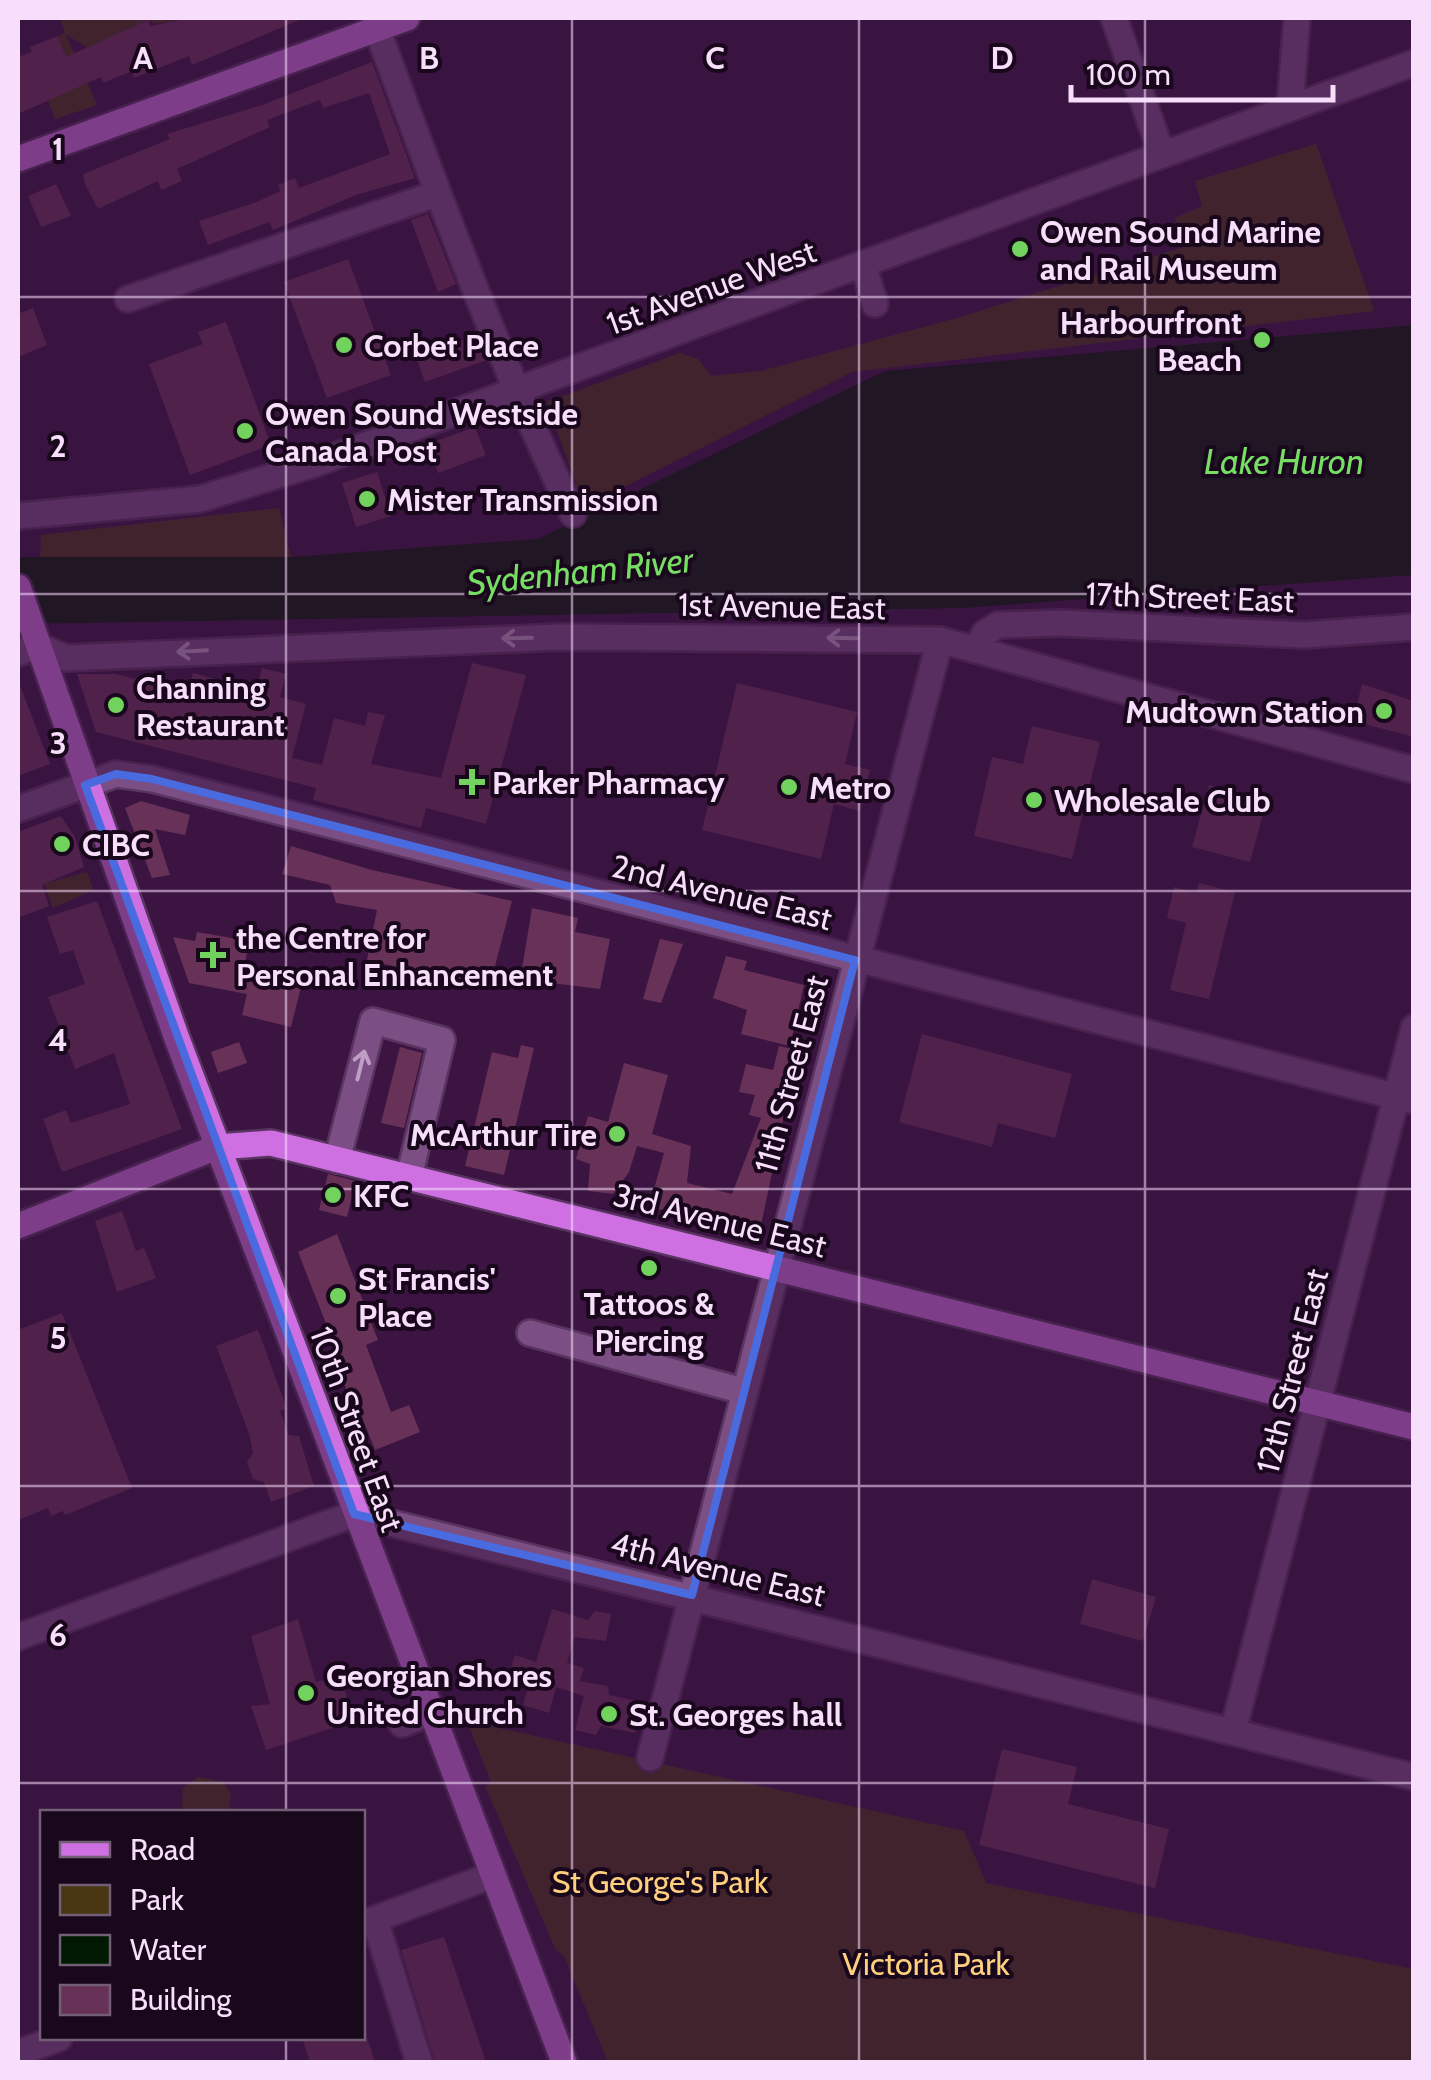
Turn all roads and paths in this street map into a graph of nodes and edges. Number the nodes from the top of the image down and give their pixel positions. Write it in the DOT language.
graph roads {
  1 [pos="407,18"];
  2 [pos="1114,18"];
  3 [pos="1298,18"];
  4 [pos="375,23"];
  5 [pos="1414,63"];
  6 [pos="1290,107"];
  7 [pos="1161,152"];
  8 [pos="18,158"];
  9 [pos="436,194"];
  10 [pos="863,265"];
  11 [pos="128,299"];
  12 [pos="876,304"];
  13 [pos="515,394"];
  14 [pos="573,514"];
  15 [pos="18,516"];
  16 [pos="18,587"];
  17 [pos="1414,627"];
  18 [pos="940,640"];
  19 [pos="28,650"];
  20 [pos="975,650"];
  21 [pos="1414,770"];
  22 [pos="85,785"];
  23 [pos="18,809"];
  24 [pos="854,960"];
  25 [pos="1414,1028"];
  26 [pos="1405,1099"];
  27 [pos="218,1147"];
  28 [pos="337,1160"];
  29 [pos="409,1177"];
  30 [pos="18,1226"];
  31 [pos="774,1267"];
  32 [pos="530,1333"];
  33 [pos="743,1391"];
  34 [pos="1318,1403"];
  35 [pos="1414,1426"];
  36 [pos="354,1514"];
  37 [pos="692,1596"];
  38 [pos="18,1637"];
  39 [pos="429,1713"];
  40 [pos="402,1724"];
  41 [pos="1233,1731"];
  42 [pos="650,1758"];
  43 [pos="1414,1777"];
  44 [pos="490,1876"];
  45 [pos="369,1922"];
  46 [pos="54,2040"];
  47 [pos="18,2053"];
  48 [pos="420,2062"];
  49 [pos="564,2062"];
  1 -- 4 [label="main road"];
  2 -- 7 [label="street"];
  3 -- 6 [label="street"];
  4 -- 8 [label="main road"];
  4 -- 9 [label="street"];
  5 -- 6 [label="street, 1st Avenue West"];
  6 -- 7 [label="street, 1st Avenue West"];
  7 -- 10 [label="street, 1st Avenue West"];
  9 -- 11 [label="street"];
  9 -- 13 [label="street"];
  10 -- 12 [label="street"];
  10 -- 13 [label="street, 1st Avenue West"];
  13 -- 14 [label="street"];
  13 -- 15 [label="street, 1st Avenue West"];
  16 -- 19 [label="main road, 10th Street East"];
  17 -- 20 [label="street, 17th Street East"];
  18 -- 19 [label="street, 1st Avenue East, one-way"];
  18 -- 20 [label="street, 1st Avenue East"];
  18 -- 24 [label="street, 11th Street East"];
  19 -- 22 [label="main road, 10th Street East"];
  20 -- 21 [label="street, 1st Avenue East"];
  22 -- 23 [label="street, 2nd Avenue East"];
  22 -- 24 [label="street, 2nd Avenue East"];
  22 -- 27 [label="main road, 10th Street East"];
  24 -- 26 [label="street, 2nd Avenue East"];
  24 -- 31 [label="street, 11th Street East"];
  25 -- 26 [label="street, 12th Street East"];
  26 -- 34 [label="street, 12th Street East"];
  27 -- 28 [label="main road, 3rd Avenue East"];
  27 -- 30 [label="main road, 3rd Avenue East"];
  27 -- 36 [label="main road, 10th Street East"];
  28 -- 29 [label="main road, 3rd Avenue East"];
  28 -- 29 [label="street, one-way"];
  29 -- 31 [label="main road, 3rd Avenue East"];
  31 -- 33 [label="street, 11th Street East"];
  31 -- 34 [label="main road, 3rd Avenue East"];
  32 -- 33 [label="street"];
  33 -- 37 [label="street, 11th Street East"];
  34 -- 35 [label="main road, 3rd Avenue East"];
  34 -- 41 [label="street, 12th Street East"];
  36 -- 37 [label="street, 4th Avenue East"];
  36 -- 38 [label="street"];
  36 -- 39 [label="main road, 10th Street East"];
  37 -- 41 [label="street, 4th Avenue East"];
  37 -- 42 [label="street, 11th Street East"];
  39 -- 40 [label="street"];
  39 -- 44 [label="main road, 10th Street East"];
  41 -- 43 [label="street, 4th Avenue East"];
  44 -- 45 [label="street"];
  44 -- 49 [label="main road, 10th Street East"];
  45 -- 48 [label="street"];
  46 -- 47 [label="street"];
}
